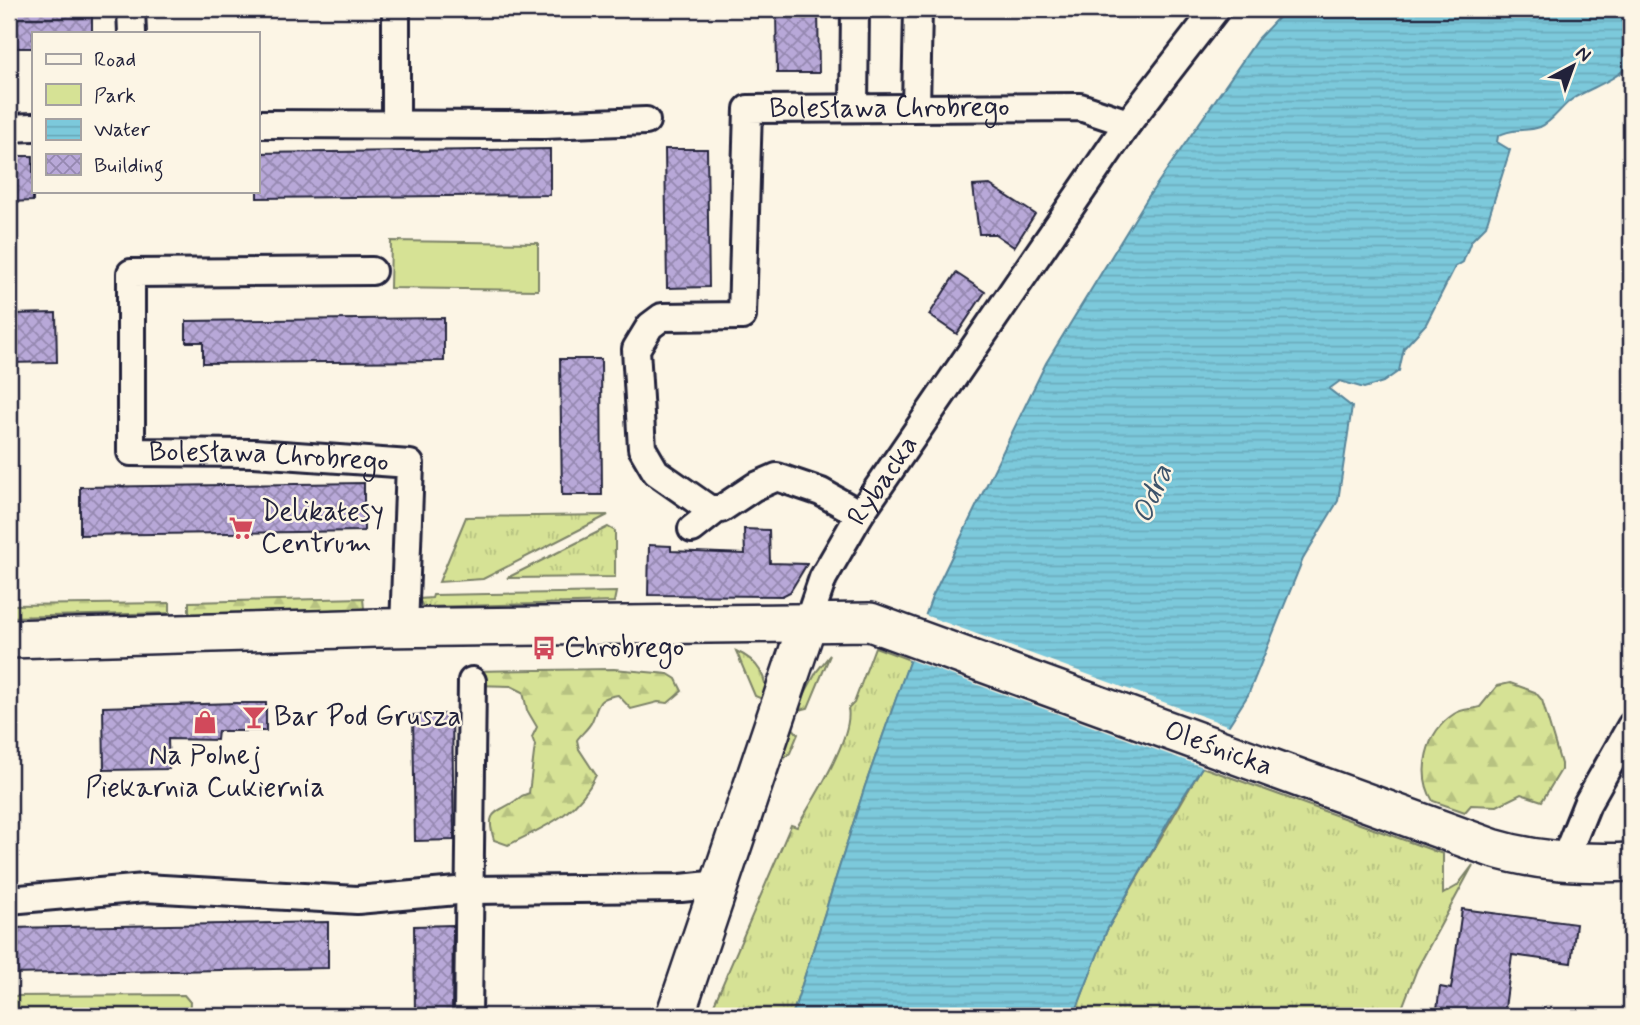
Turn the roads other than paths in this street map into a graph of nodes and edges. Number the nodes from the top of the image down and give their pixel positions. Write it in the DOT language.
graph roads {
  1 [pos="131,9"];
  2 [pos="396,9"];
  3 [pos="855,9"];
  4 [pos="918,9"];
  5 [pos="1216,9"];
  6 [pos="132,32"];
  7 [pos="854,107"];
  8 [pos="916,107"];
  9 [pos="646,121"];
  10 [pos="396,123"];
  11 [pos="1128,123"];
  12 [pos="259,124"];
  13 [pos="32,127"];
  14 [pos="9,128"];
  15 [pos="372,271"];
  16 [pos="716,510"];
  17 [pos="860,514"];
  18 [pos="692,529"];
  19 [pos="808,622"];
  20 [pos="404,628"];
  21 [pos="9,639"];
  22 [pos="472,681"];
  23 [pos="1631,726"];
  24 [pos="1564,861"];
  25 [pos="1631,862"];
  26 [pos="720,884"];
  27 [pos="468,890"];
  28 [pos="9,900"];
  29 [pos="468,1016"];
  30 [pos="675,1016"];
  1 -- 6 [label="street"];
  2 -- 10 [label="street"];
  3 -- 7 [label="street"];
  4 -- 8 [label="street"];
  5 -- 11 [label="street, Rybacka"];
  7 -- 8 [label="street, Bolesława Chrobrego"];
  7 -- 16 [label="street, Bolesława Chrobrego"];
  8 -- 11 [label="street, Bolesława Chrobrego"];
  9 -- 10 [label="street"];
  10 -- 12 [label="street"];
  11 -- 17 [label="street, Rybacka"];
  13 -- 14 [label="street"];
  15 -- 20 [label="street, Bolesława Chrobrego"];
  16 -- 17 [label="street"];
  16 -- 18 [label="street"];
  17 -- 19 [label="street, Rybacka"];
  19 -- 20 [label="main road"];
  19 -- 24 [label="main road, Oleśnicka"];
  19 -- 26 [label="main road, Rybacka"];
  20 -- 21 [label="main road"];
  22 -- 27 [label="street"];
  23 -- 24 [label="street"];
  24 -- 25 [label="main road, Oleśnicka"];
  26 -- 27 [label="street"];
  26 -- 30 [label="main road, Rybacka"];
  27 -- 28 [label="street"];
  27 -- 29 [label="street"];
}
